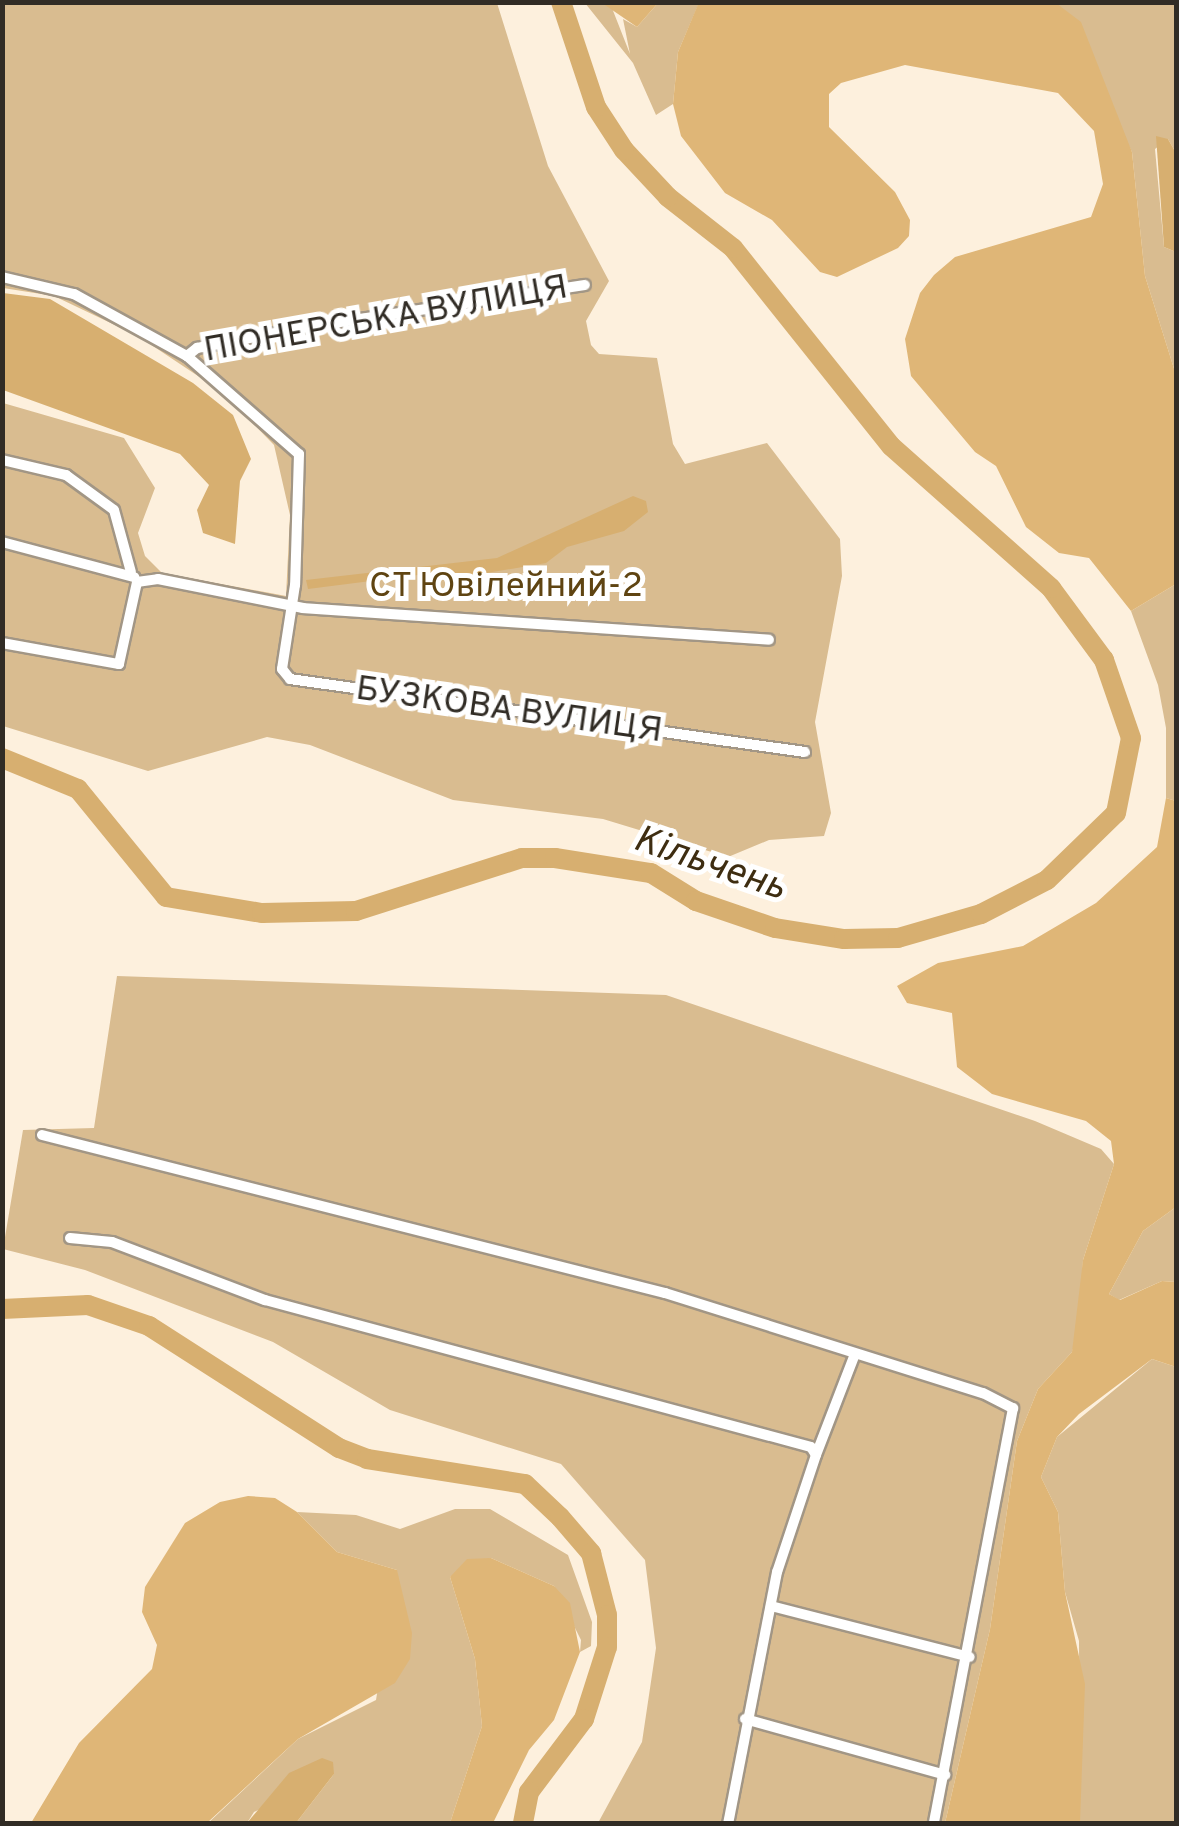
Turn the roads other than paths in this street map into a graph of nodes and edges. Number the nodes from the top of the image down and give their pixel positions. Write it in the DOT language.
graph roads {
  1 [pos="2,277"];
  2 [pos="585,285"];
  3 [pos="187,356"];
  4 [pos="2,460"];
  5 [pos="2,542"];
  6 [pos="134,577"];
  7 [pos="291,606"];
  8 [pos="768,640"];
  9 [pos="2,643"];
  10 [pos="805,752"];
  11 [pos="42,1134"];
  12 [pos="70,1238"];
  13 [pos="855,1354"];
  14 [pos="816,1455"];
  15 [pos="771,1606"];
  16 [pos="970,1657"];
  17 [pos="745,1719"];
  18 [pos="945,1776"];
  19 [pos="728,1824"];
  20 [pos="934,1824"];
  1 -- 3 [label="street"];
  2 -- 3 [label="street, ПІОНЕРСЬКА ВУЛИЦЯ"];
  3 -- 7 [label="street"];
  4 -- 6 [label="street"];
  5 -- 6 [label="street"];
  6 -- 7 [label="street"];
  6 -- 9 [label="street"];
  7 -- 8 [label="street"];
  7 -- 10 [label="street, БУЗКОВА ВУЛИЦЯ"];
  11 -- 13 [label="street"];
  12 -- 14 [label="street"];
  13 -- 14 [label="street"];
  13 -- 16 [label="street"];
  14 -- 15 [label="street"];
  15 -- 16 [label="street"];
  15 -- 17 [label="street"];
  16 -- 18 [label="street"];
  17 -- 18 [label="street"];
  17 -- 19 [label="street"];
  18 -- 20 [label="street"];
}
